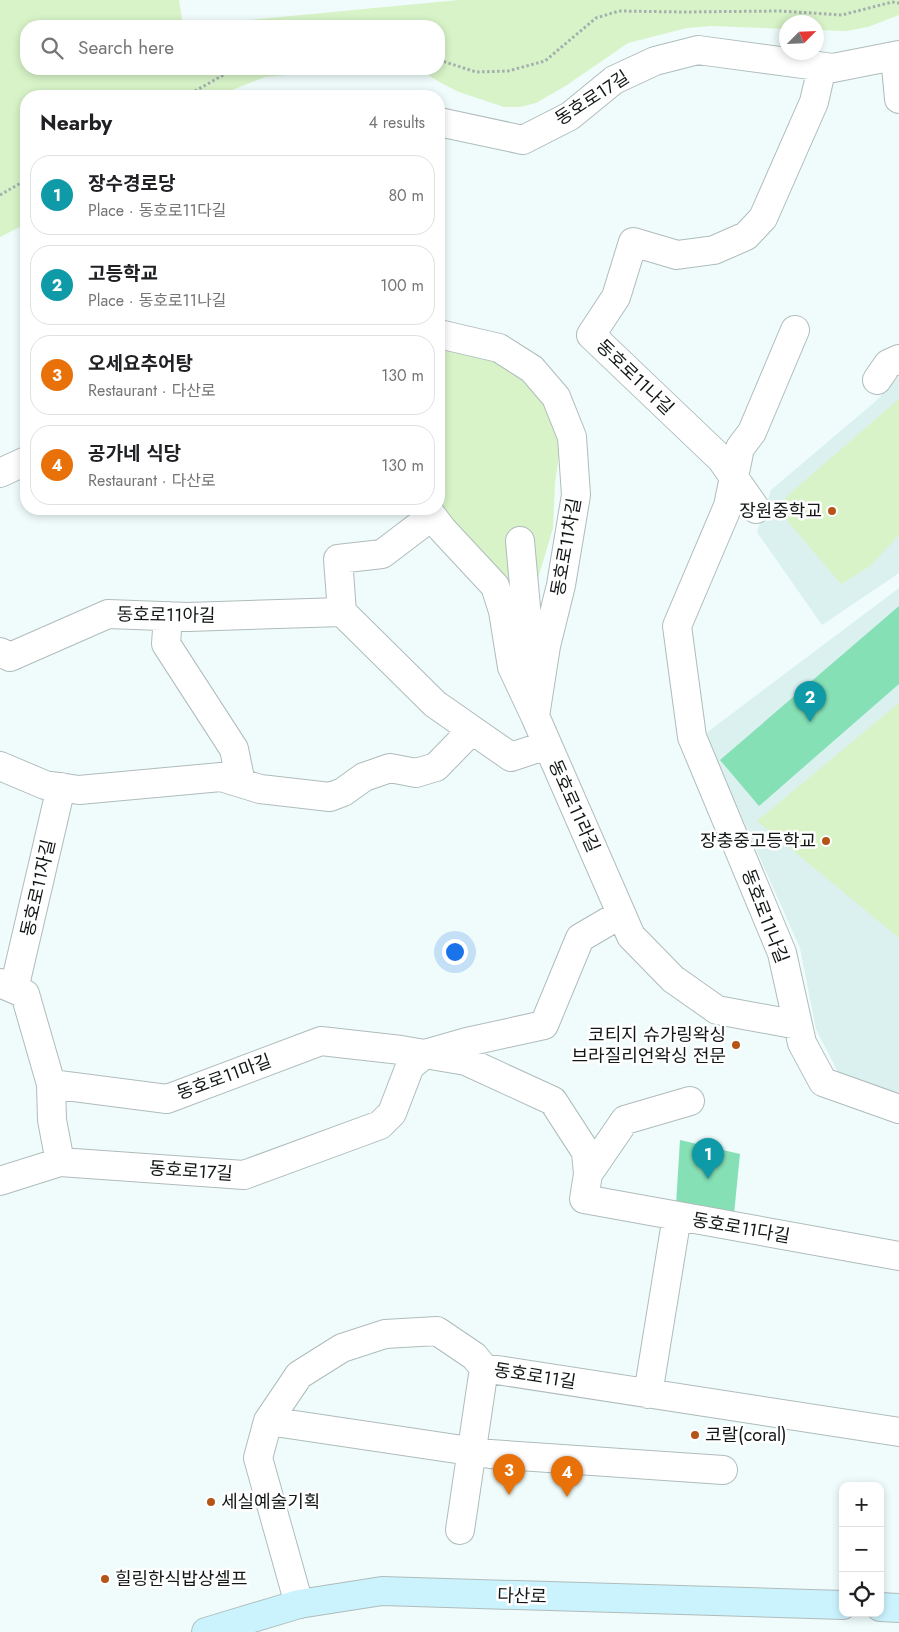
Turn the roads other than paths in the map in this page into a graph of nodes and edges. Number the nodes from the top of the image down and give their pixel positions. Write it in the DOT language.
graph roads {
  1 [pos="897,55"];
  2 [pos="822,67"];
  3 [pos="899,99"];
  4 [pos="445,123"];
  5 [pos="795,330"];
  6 [pos="445,335"];
  7 [pos="899,359"];
  8 [pos="877,380"];
  9 [pos="20,464"];
  10 [pos="0,473"];
  11 [pos="735,476"];
  12 [pos="756,509"];
  13 [pos="426,515"];
  14 [pos="431,515"];
  15 [pos="520,541"];
  16 [pos="342,612"];
  17 [pos="168,616"];
  18 [pos="0,652"];
  19 [pos="541,677"];
  20 [pos="535,716"];
  21 [pos="472,730"];
  22 [pos="547,745"];
  23 [pos="0,766"];
  24 [pos="242,783"];
  25 [pos="61,787"];
  26 [pos="621,914"];
  27 [pos="7,986"];
  28 [pos="798,1025"];
  29 [pos="425,1054"];
  30 [pos="51,1084"];
  31 [pos="690,1101"];
  32 [pos="899,1109"];
  33 [pos="60,1162"];
  34 [pos="0,1181"];
  35 [pos="586,1186"];
  36 [pos="677,1216"];
  37 [pos="899,1256"];
  38 [pos="484,1368"];
  39 [pos="648,1394"];
  40 [pos="268,1421"];
  41 [pos="899,1432"];
  42 [pos="471,1452"];
  43 [pos="723,1470"];
  44 [pos="460,1530"];
  45 [pos="299,1604"];
  46 [pos="839,1605"];
  47 [pos="884,1607"];
  48 [pos="899,1608"];
  49 [pos="206,1632"];
  1 -- 2 [label="street, 동호로17길"];
  1 -- 3 [label="street, 동호로17길"];
  2 -- 4 [label="street, 동호로17길"];
  2 -- 11 [label="street, 동호로11나길"];
  5 -- 11 [label="street, 동호로11나길"];
  6 -- 19 [label="street, 동호로11차길"];
  7 -- 8 [label="street"];
  9 -- 10 [label="street"];
  11 -- 12 [label="street, 동호로11나길"];
  11 -- 28 [label="street, 동호로11나길"];
  13 -- 16 [label="street"];
  14 -- 20 [label="street, 동호로11라길"];
  15 -- 19 [label="street"];
  16 -- 17 [label="street, 동호로11아길"];
  16 -- 21 [label="street"];
  17 -- 18 [label="street, 동호로11아길"];
  17 -- 24 [label="street"];
  19 -- 20 [label="street, 동호로11차길"];
  20 -- 22 [label="street, 동호로11라길"];
  21 -- 22 [label="street"];
  21 -- 24 [label="street"];
  22 -- 26 [label="street, 동호로11라길"];
  23 -- 25 [label="street"];
  24 -- 25 [label="street"];
  25 -- 27 [label="street, 동호로11자길"];
  26 -- 28 [label="street, 동호로11라길"];
  26 -- 29 [label="street, 동호로11마길"];
  27 -- 30 [label="street"];
  28 -- 32 [label="street, 동호로11나길"];
  29 -- 30 [label="street, 동호로11마길"];
  29 -- 33 [label="street, 동호로17길"];
  29 -- 35 [label="street, 동호로11마길"];
  30 -- 33 [label="street"];
  31 -- 35 [label="street"];
  33 -- 34 [label="street, 동호로17길"];
  35 -- 36 [label="street, 동호로11다길"];
  36 -- 37 [label="street, 동호로11다길"];
  36 -- 39 [label="street"];
  38 -- 39 [label="street, 동호로11길"];
  38 -- 40 [label="street, 동호로11길"];
  38 -- 42 [label="street"];
  39 -- 41 [label="street, 동호로11길"];
  40 -- 42 [label="street"];
  40 -- 45 [label="street, 동호로11길"];
  42 -- 43 [label="street"];
  42 -- 44 [label="street"];
  45 -- 46 [label="main road, 다산로"];
  45 -- 49 [label="main road, 다산로"];
  47 -- 48 [label="main road"];
}
